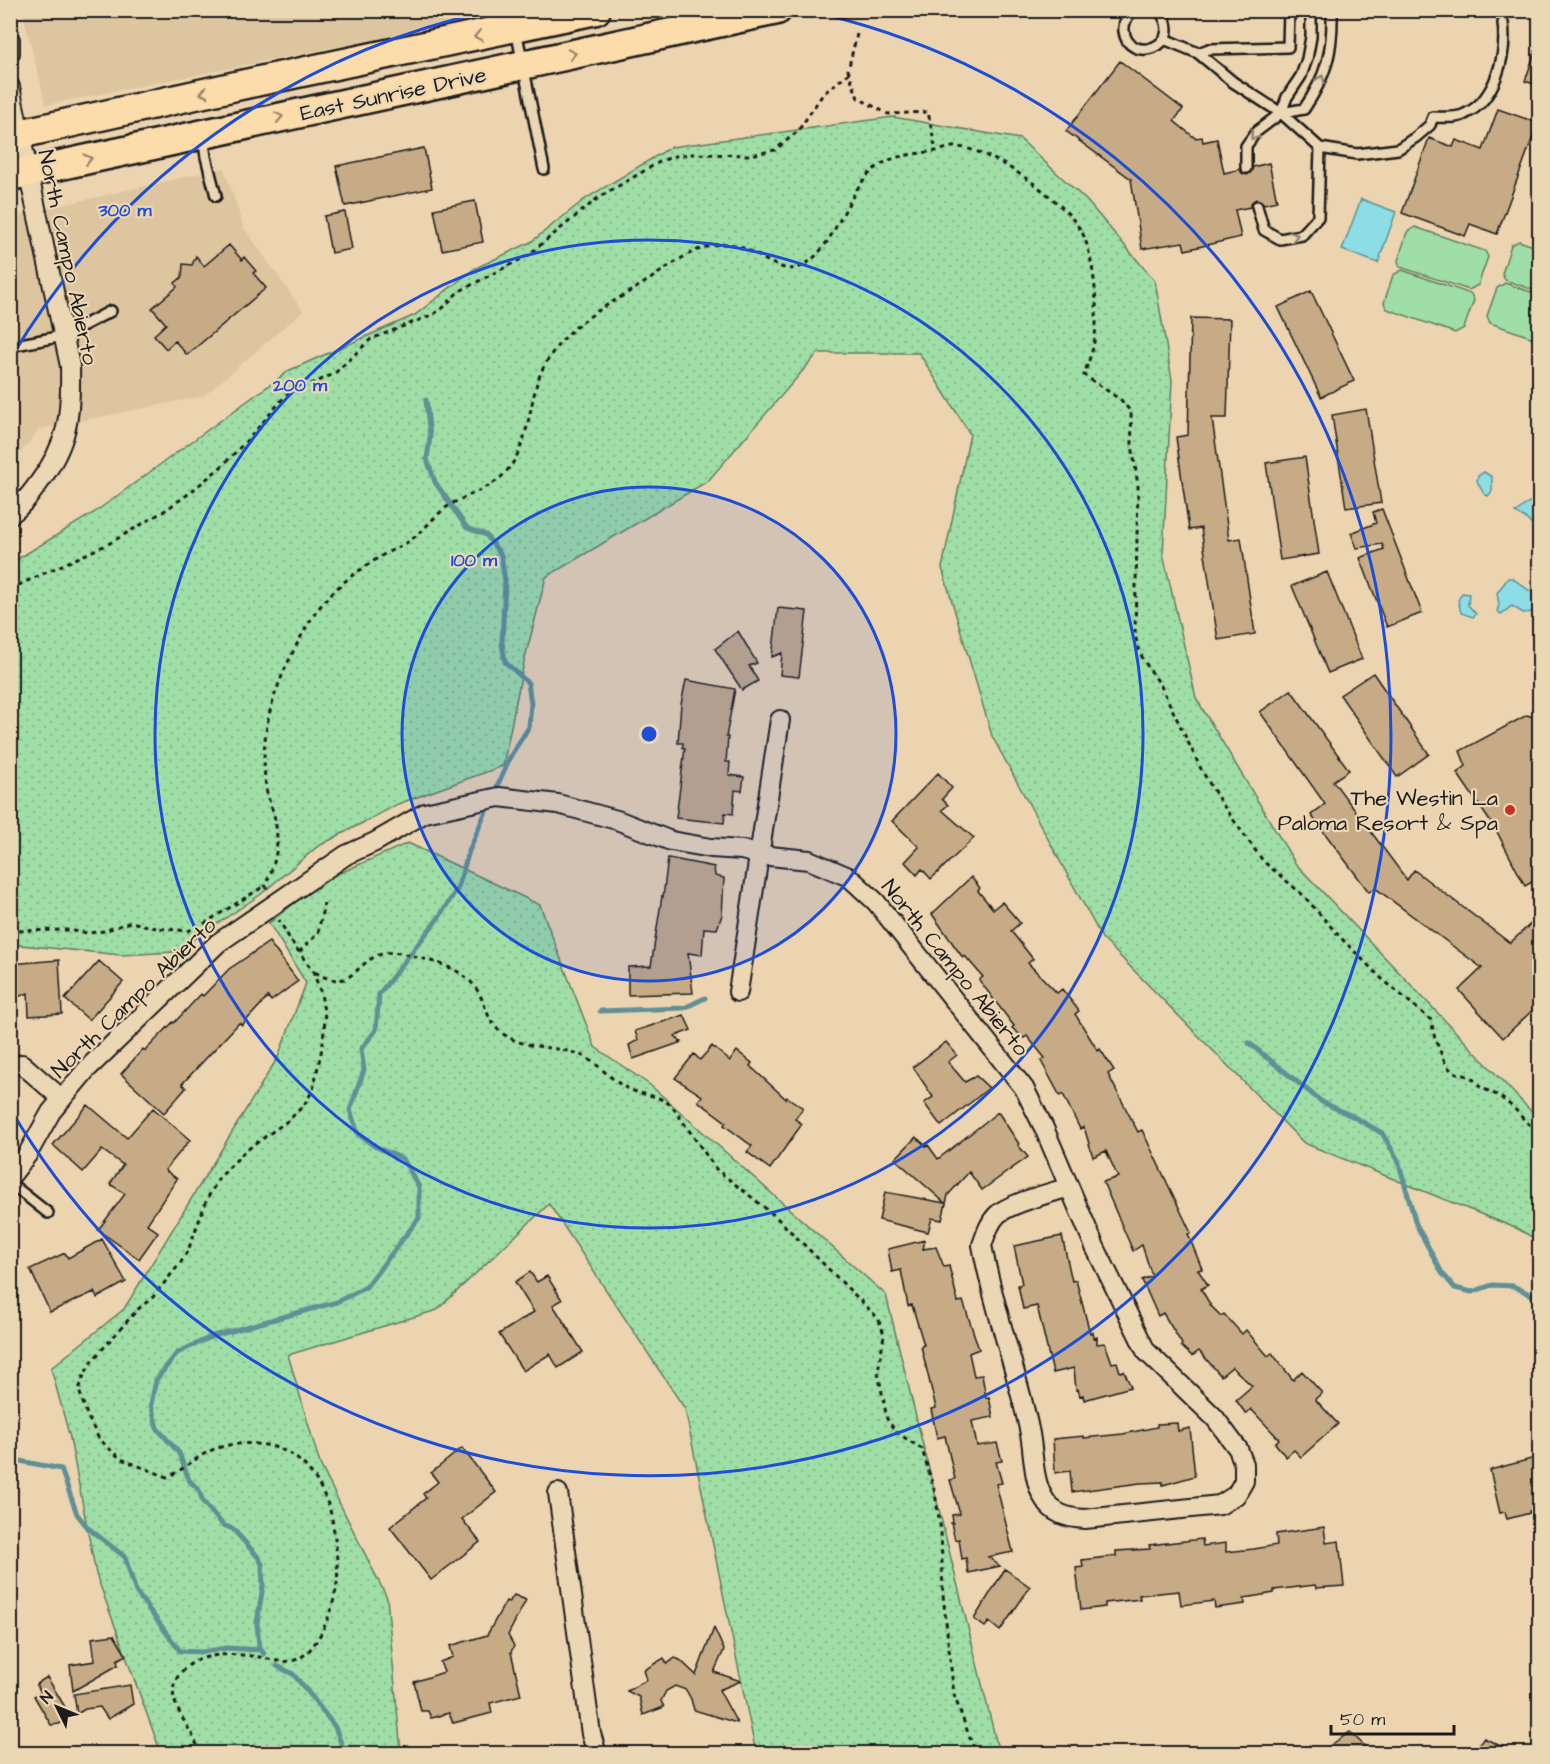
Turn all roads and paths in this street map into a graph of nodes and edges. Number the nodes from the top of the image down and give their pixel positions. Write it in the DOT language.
graph roads {
  1 [pos="596,10"];
  2 [pos="777,10"];
  3 [pos="1133,10"];
  4 [pos="1289,10"];
  5 [pos="1311,10"];
  6 [pos="1332,10"];
  7 [pos="1159,11"];
  8 [pos="514,19"];
  9 [pos="1503,23"];
  10 [pos="857,34"];
  11 [pos="1164,39"];
  12 [pos="10,40"];
  13 [pos="10,53"];
  14 [pos="1198,53"];
  15 [pos="524,64"];
  16 [pos="849,73"];
  17 [pos="10,87"];
  18 [pos="1281,113"];
  19 [pos="202,134"];
  20 [pos="15,135"];
  21 [pos="1320,148"];
  22 [pos="936,151"];
  23 [pos="1246,168"];
  24 [pos="544,170"];
  25 [pos="19,174"];
  26 [pos="216,196"];
  27 [pos="1257,206"];
  28 [pos="111,311"];
  29 [pos="63,336"];
  30 [pos="10,346"];
  31 [pos="10,515"];
  32 [pos="10,589"];
  33 [pos="780,720"];
  34 [pos="760,855"];
  35 [pos="324,903"];
  36 [pos="278,917"];
  37 [pos="10,931"];
  38 [pos="299,952"];
  39 [pos="313,971"];
  40 [pos="738,992"];
  41 [pos="22,1064"];
  42 [pos="62,1099"];
  43 [pos="1539,1133"];
  44 [pos="10,1177"];
  45 [pos="10,1183"];
  46 [pos="1069,1187"];
  47 [pos="48,1213"];
  48 [pos="558,1492"];
  49 [pos="200,1754"];
  50 [pos="597,1754"];
  51 [pos="976,1754"];
  1 -- 8 [label="main road, East Sunrise Drive"];
  15 -- 2 [label="main road, East Sunrise Drive, one-way"];
  3 -- 11 [label="lane"];
  4 -- 14 [label="lane"];
  5 -- 18 [label="lane"];
  18 -- 6 [label="lane, one-way"];
  7 -- 11 [label="lane"];
  8 -- 15 [label="lane"];
  8 -- 20 [label="main road, East Sunrise Drive, one-way"];
  9 -- 21 [label="lane"];
  10 -- 16 [label="path"];
  11 -- 14 [label="lane"];
  12 -- 13 [label="street"];
  14 -- 18 [label="lane"];
  19 -- 15 [label="main road, East Sunrise Drive, one-way"];
  15 -- 24 [label="lane"];
  16 -- 22 [label="path"];
  16 -- 32 [label="path"];
  17 -- 20 [label="street, North Campo Abierto"];
  18 -- 21 [label="lane"];
  18 -- 23 [label="lane, one-way"];
  25 -- 19 [label="main road, East Sunrise Drive, one-way"];
  19 -- 26 [label="lane"];
  20 -- 25 [label="street, North Campo Abierto"];
  27 -- 21 [label="lane, one-way"];
  22 -- 37 [label="path"];
  22 -- 43 [label="path"];
  25 -- 29 [label="street, North Campo Abierto"];
  28 -- 29 [label="lane"];
  29 -- 30 [label="lane"];
  29 -- 31 [label="street, North Campo Abierto"];
  33 -- 34 [label="street"];
  34 -- 40 [label="street"];
  34 -- 42 [label="street, North Campo Abierto"];
  34 -- 46 [label="street, North Campo Abierto"];
  35 -- 38 [label="path"];
  36 -- 38 [label="path"];
  38 -- 39 [label="path"];
  39 -- 49 [label="path"];
  39 -- 51 [label="path"];
  41 -- 42 [label="street"];
  42 -- 44 [label="street, North Campo Abierto"];
  45 -- 47 [label="lane"];
  46 -- 46 [label="street, North Campo Abierto"];
  48 -- 50 [label="street"];
}
